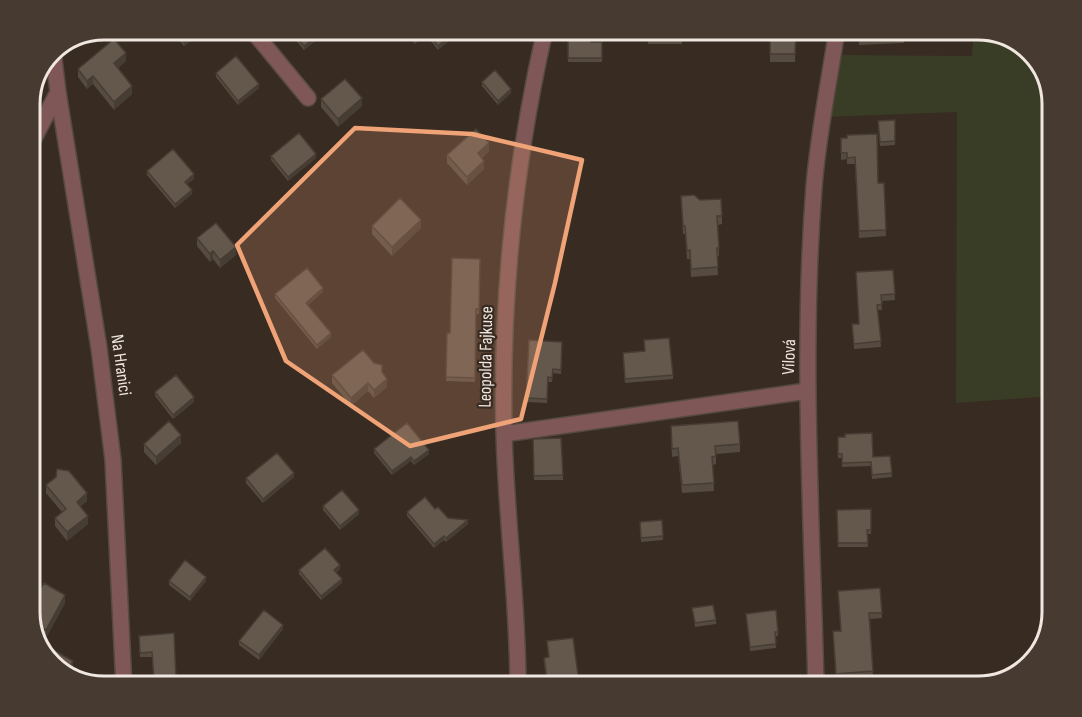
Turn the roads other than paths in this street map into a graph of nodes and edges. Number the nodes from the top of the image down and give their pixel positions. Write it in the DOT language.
graph roads {
  1 [pos="260,40"];
  2 [pos="543,40"];
  3 [pos="836,40"];
  4 [pos="55,64"];
  5 [pos="58,93"];
  6 [pos="308,98"];
  7 [pos="41,125"];
  8 [pos="807,391"];
  9 [pos="504,434"];
  10 [pos="123,676"];
  11 [pos="517,676"];
  12 [pos="816,676"];
  1 -- 6 [label="street"];
  2 -- 9 [label="street, Leopolda Fajkuse"];
  3 -- 8 [label="street, Vilová"];
  4 -- 5 [label="street, Na Hranici"];
  5 -- 7 [label="street"];
  5 -- 10 [label="street, Na Hranici"];
  8 -- 9 [label="street"];
  8 -- 12 [label="street, Vilová"];
  9 -- 11 [label="street, Leopolda Fajkuse"];
}
